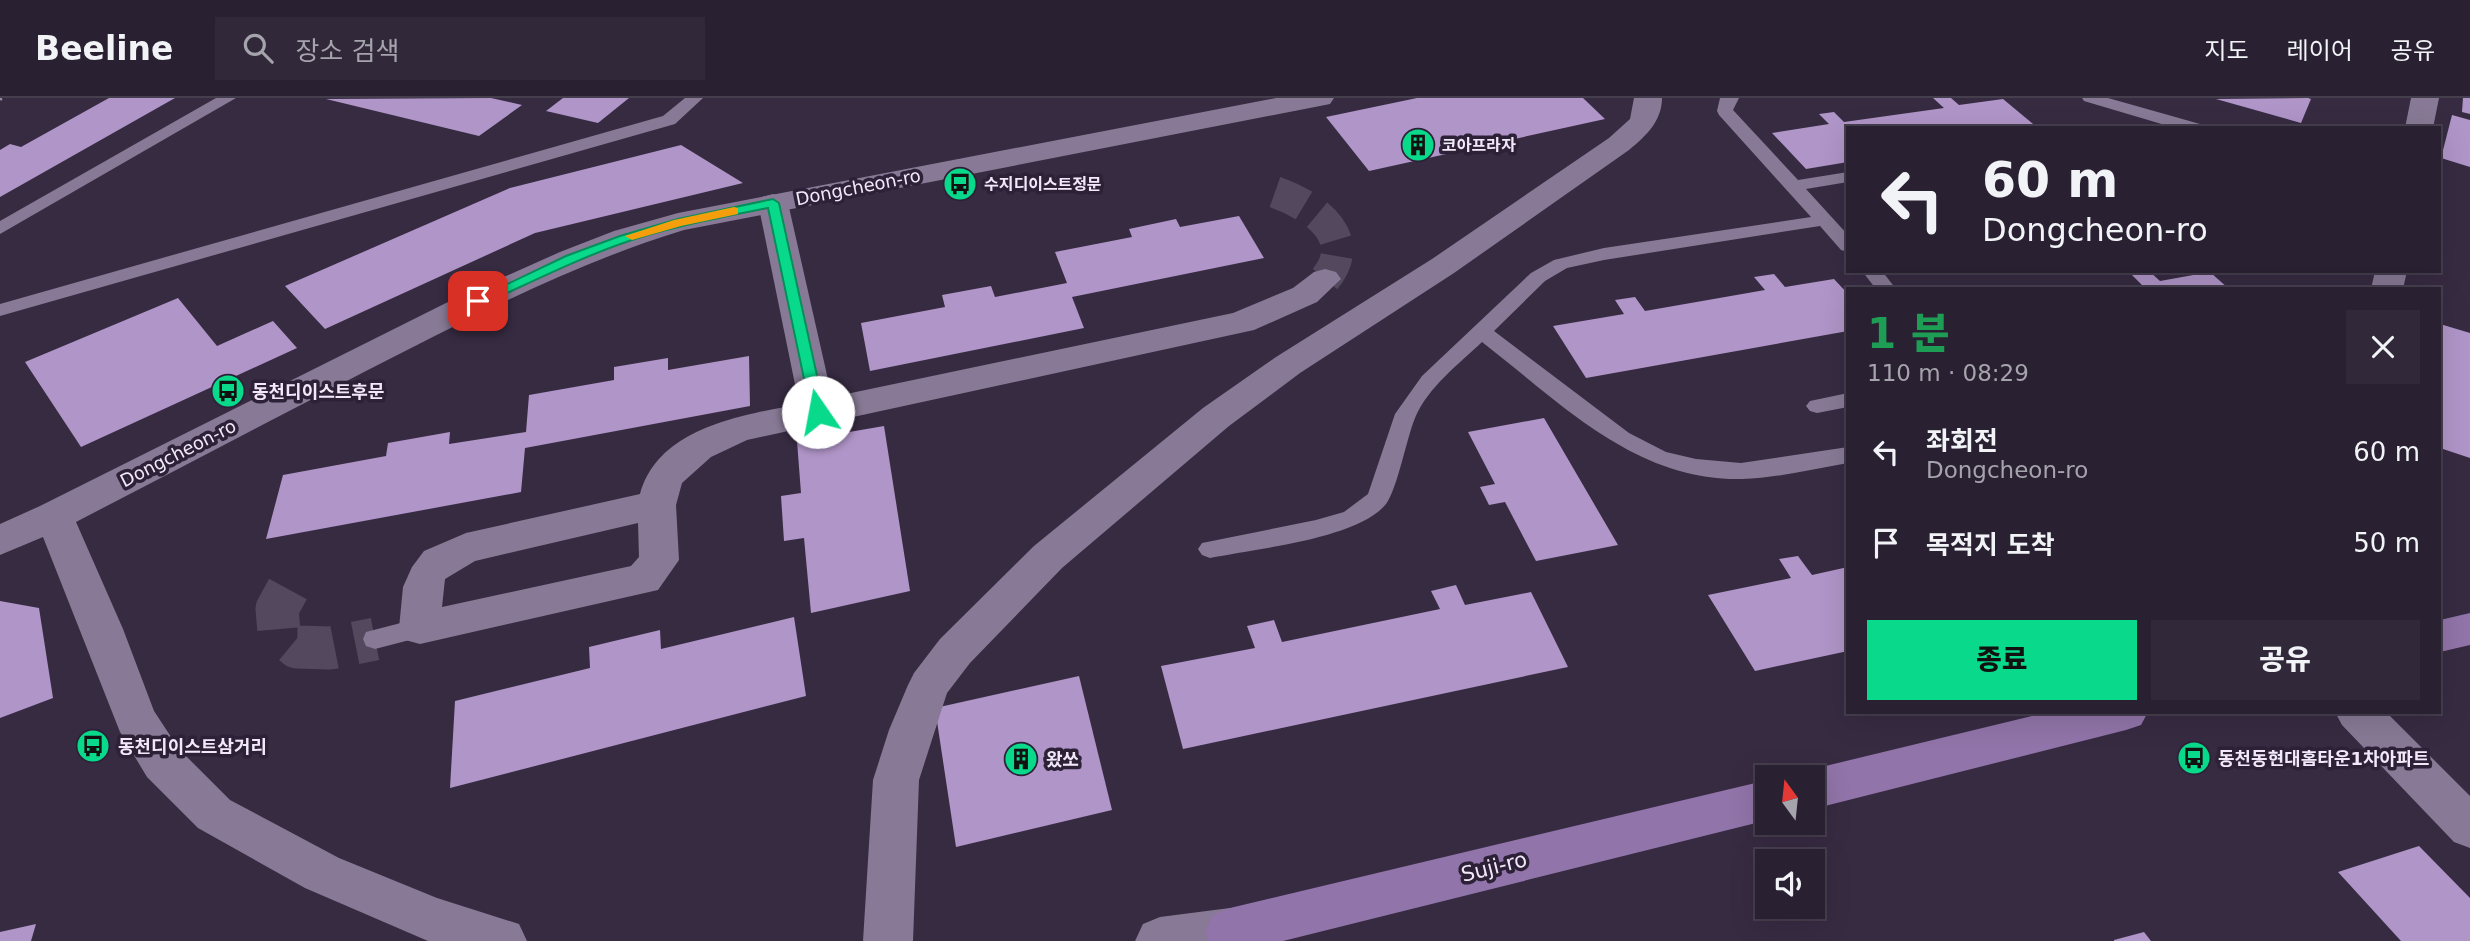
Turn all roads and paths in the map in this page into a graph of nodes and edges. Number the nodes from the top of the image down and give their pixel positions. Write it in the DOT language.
graph roads {
  1 [pos="228,98"];
  2 [pos="695,98"];
  3 [pos="1320,98"];
  4 [pos="1648,98"];
  5 [pos="1731,98"];
  6 [pos="2090,98"];
  7 [pos="2425,98"];
  8 [pos="2187,126"];
  9 [pos="2419,126"];
  10 [pos="1846,177"];
  11 [pos="1793,186"];
  12 [pos="773,203"];
  13 [pos="1824,220"];
  14 [pos="0,229"];
  15 [pos="1846,244"];
  16 [pos="1873,273"];
  17 [pos="1325,279"];
  18 [pos="1885,287"];
  19 [pos="0,310"];
  20 [pos="1481,331"];
  21 [pos="1846,400"];
  22 [pos="1818,406"];
  23 [pos="818,412"];
  24 [pos="1846,454"];
  25 [pos="657,504"];
  26 [pos="54,516"];
  27 [pos="0,540"];
  28 [pos="1210,549"];
  29 [pos="420,628"];
  30 [pos="2470,629"];
  31 [pos="2441,636"];
  32 [pos="375,639"];
  33 [pos="2118,714"];
  34 [pos="2359,714"];
  35 [pos="1825,786"];
  36 [pos="1755,803"];
  37 [pos="2470,827"];
  38 [pos="426,931"];
  39 [pos="1232,936"];
  40 [pos="502,941"];
  41 [pos="888,941"];
  42 [pos="1160,941"];
  1 -- 14 [label="lane"];
  2 -- 19 [label="lane"];
  3 -- 12 [label="street, Dongcheon-ro"];
  4 -- 41 [label="street"];
  5 -- 11 [label="lane"];
  6 -- 8 [label="lane"];
  7 -- 9 [label="street"];
  10 -- 11 [label="lane"];
  11 -- 13 [label="lane"];
  12 -- 23 [label="street"];
  12 -- 26 [label="street, Dongcheon-ro"];
  13 -- 15 [label="lane"];
  13 -- 20 [label="lane"];
  16 -- 18 [label="lane"];
  17 -- 23 [label="street"];
  20 -- 24 [label="lane"];
  20 -- 28 [label="lane"];
  21 -- 22 [label="lane"];
  23 -- 25 [label="street"];
  25 -- 29 [label="street"];
  25 -- 29 [label="street"];
  26 -- 27 [label="street, Dongcheon-ro"];
  26 -- 38 [label="street"];
  29 -- 32 [label="lane"];
  30 -- 31 [label="main road"];
  33 -- 35 [label="main road"];
  34 -- 37 [label="street"];
  36 -- 39 [label="main road, Suji-ro"];
  38 -- 40 [label="street"];
  39 -- 42 [label="street"];
}
